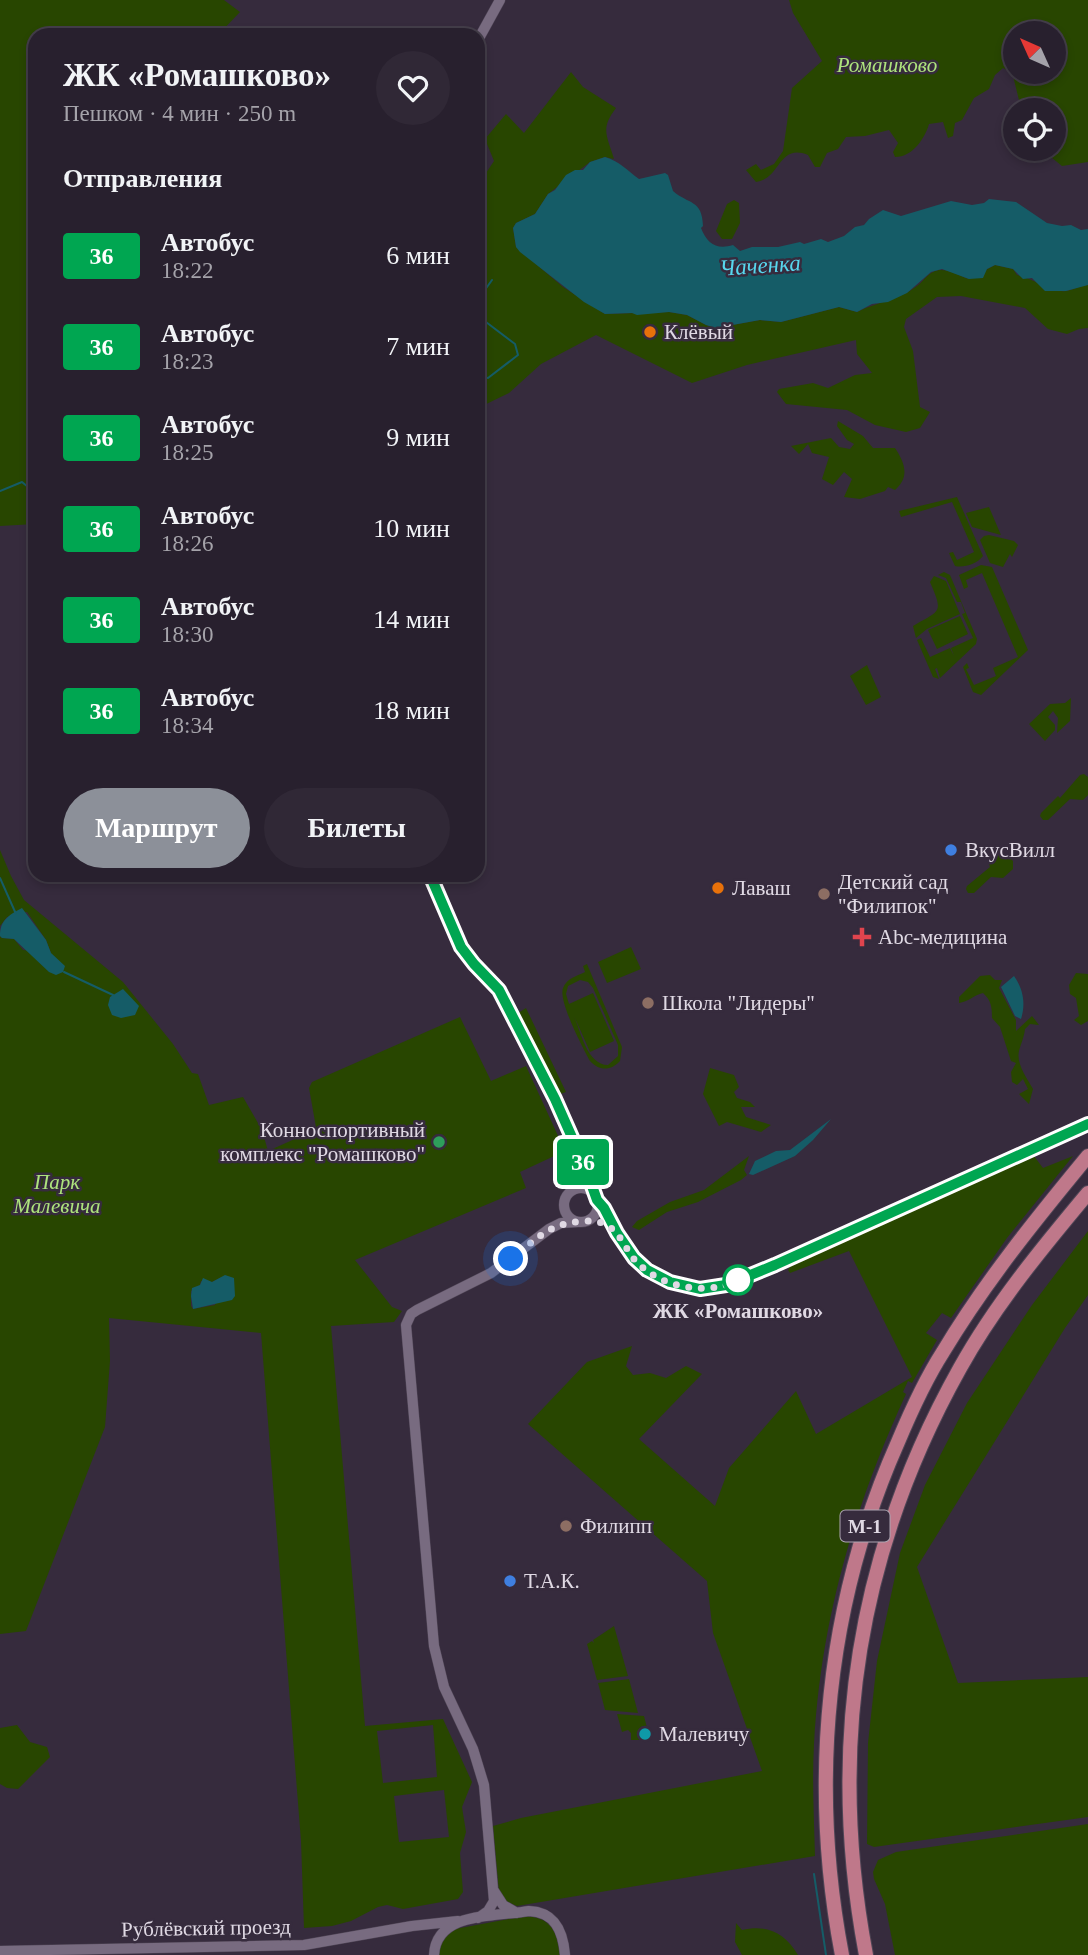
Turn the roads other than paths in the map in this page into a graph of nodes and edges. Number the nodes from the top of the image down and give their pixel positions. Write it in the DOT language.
graph roads {
  1 [pos="500,0"];
  2 [pos="485,28"];
  3 [pos="433,882"];
  4 [pos="1088,1124"];
  5 [pos="1088,1156"];
  6 [pos="582,1161"];
  7 [pos="1088,1193"];
  8 [pos="567,1196"];
  9 [pos="596,1198"];
  10 [pos="580,1222"];
  11 [pos="550,1229"];
  12 [pos="617,1233"];
  13 [pos="494,1890"];
  14 [pos="517,1913"];
  15 [pos="478,1918"];
  16 [pos="458,1921"];
  17 [pos="412,1926"];
  18 [pos="0,1951"];
  19 [pos="434,1952"];
  20 [pos="565,1955"];
  21 [pos="842,1955"];
  22 [pos="866,1955"];
  1 -- 2 [label="street"];
  3 -- 6 [label="street"];
  4 -- 12 [label="street"];
  5 -- 21 [label="highway, М-1"];
  6 -- 8 [label="street"];
  6 -- 9 [label="street"];
  7 -- 22 [label="highway, М-1"];
  8 -- 9 [label="street"];
  8 -- 10 [label="street"];
  8 -- 11 [label="street"];
  9 -- 10 [label="street"];
  9 -- 12 [label="street"];
  10 -- 11 [label="street"];
  10 -- 12 [label="street"];
  11 -- 13 [label="street"];
  13 -- 14 [label="street"];
  13 -- 15 [label="street"];
  14 -- 15 [label="street, Рублёвский проезд"];
  14 -- 20 [label="street, Рублёвский проезд"];
  15 -- 16 [label="street, Рублёвский проезд"];
  16 -- 17 [label="street, Рублёвский проезд"];
  16 -- 19 [label="street"];
  17 -- 18 [label="street, Рублёвский проезд"];
  17 -- 19 [label="street"];
}
